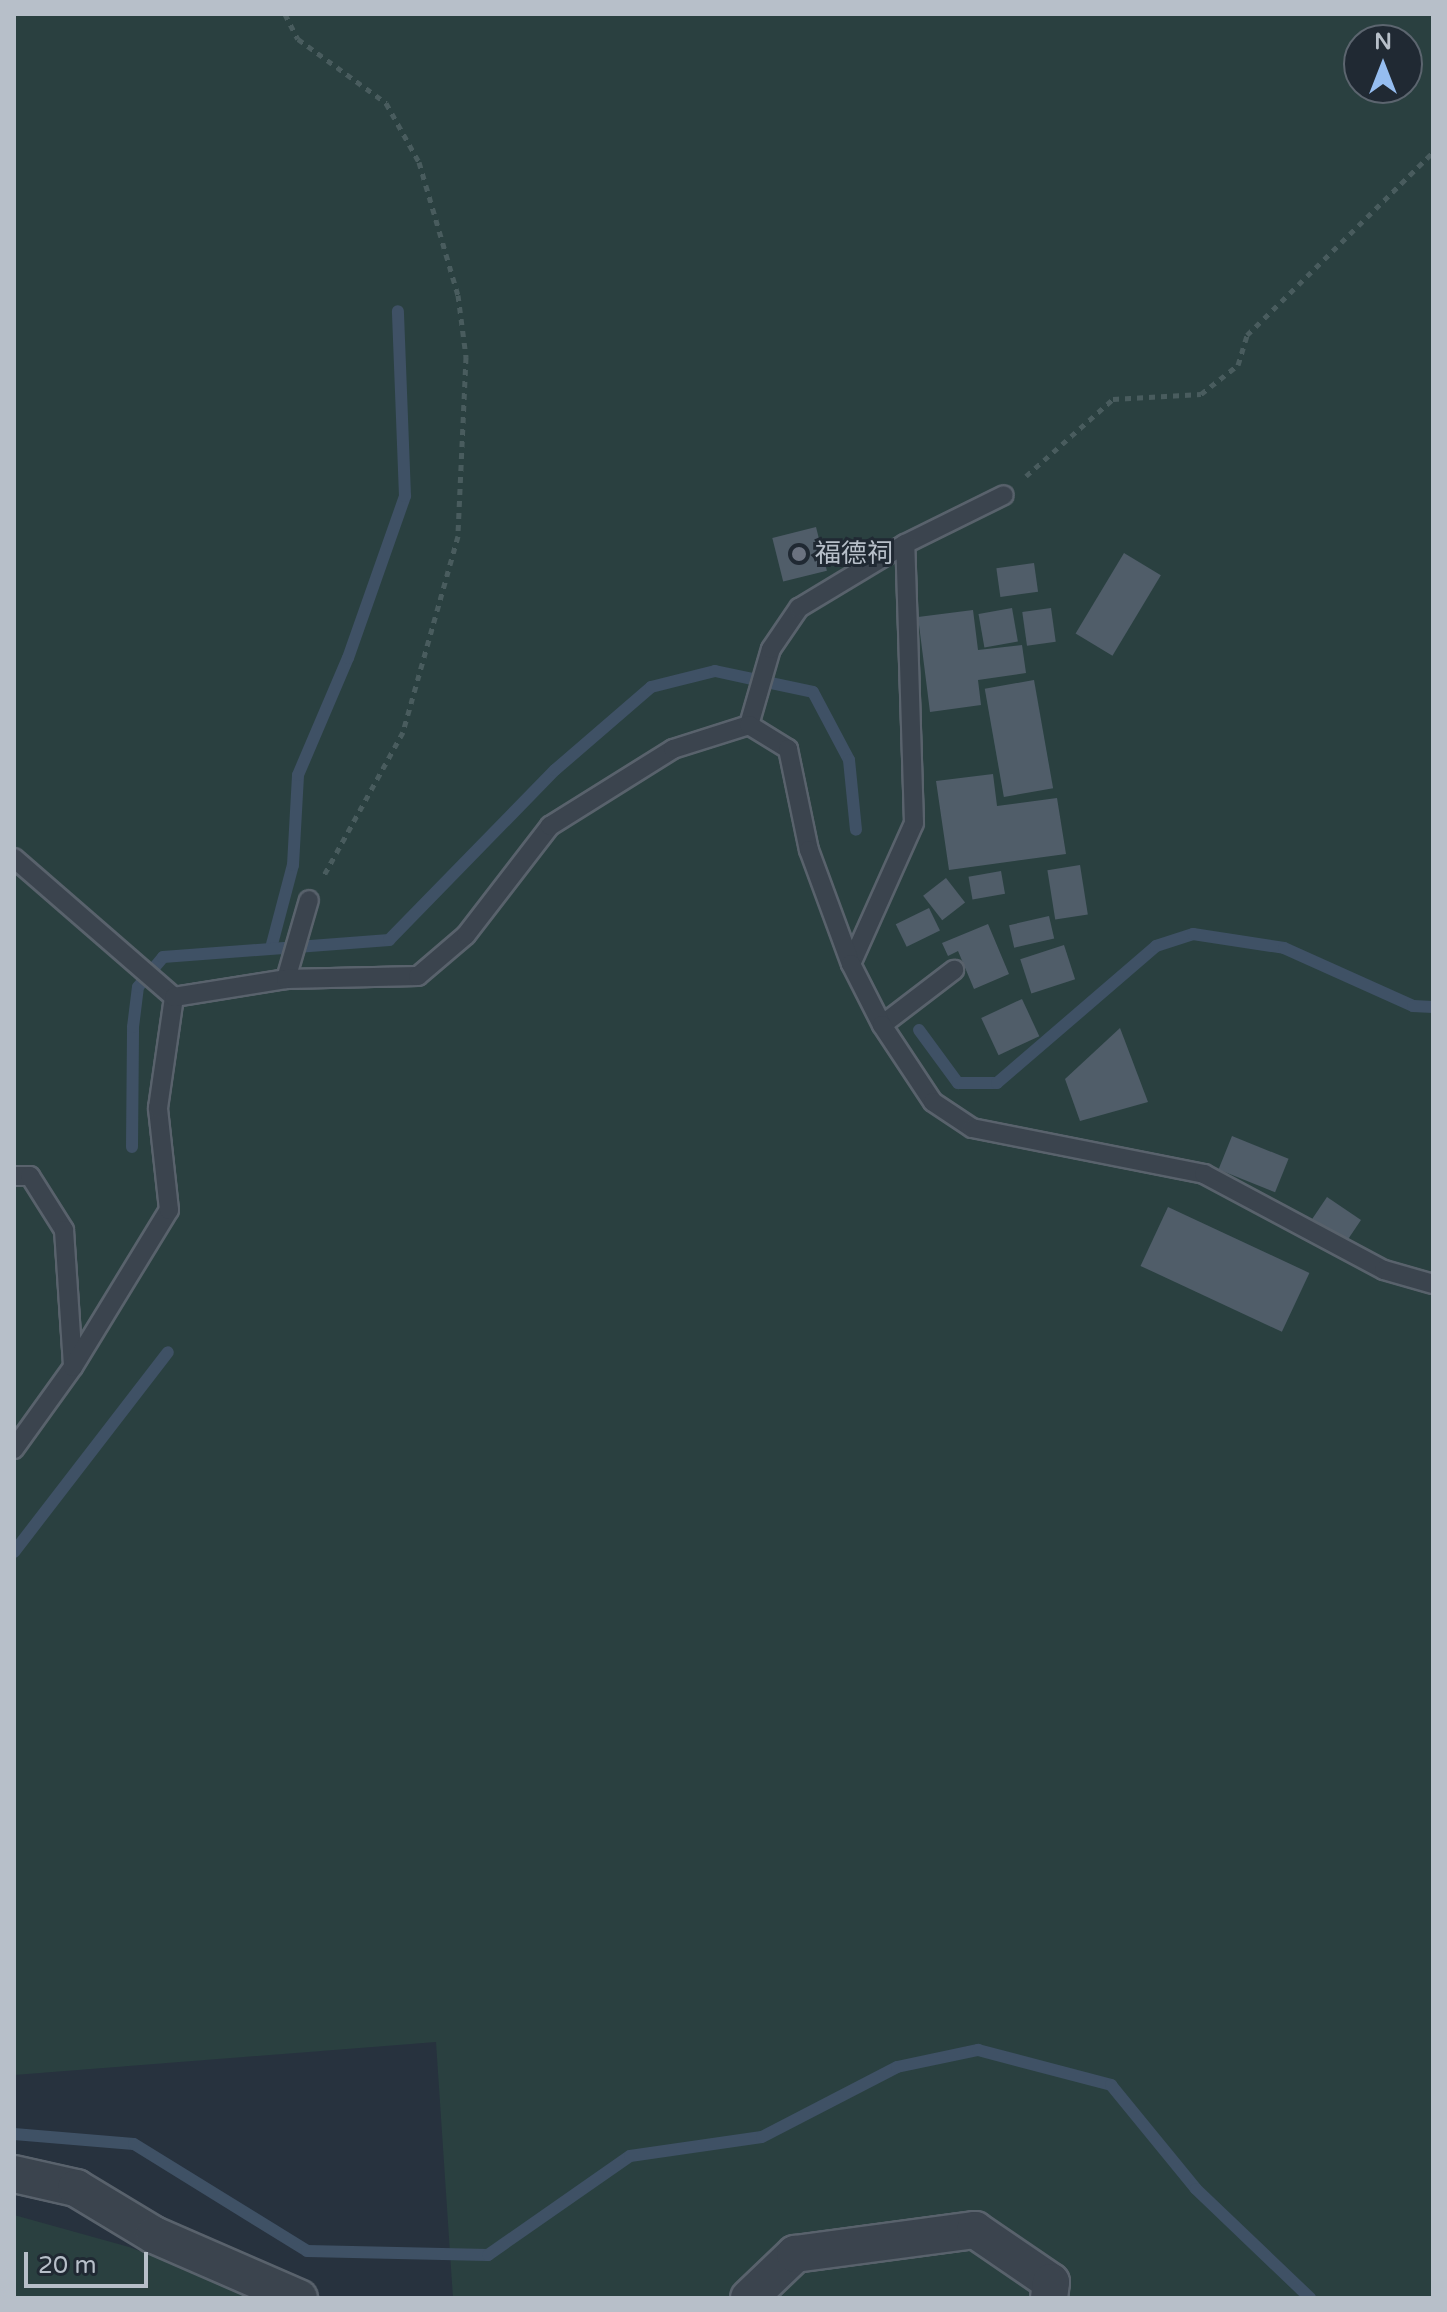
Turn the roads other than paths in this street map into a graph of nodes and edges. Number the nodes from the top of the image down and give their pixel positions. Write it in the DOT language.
graph roads {
  1 [pos="1004,495"];
  2 [pos="905,544"];
  3 [pos="749,725"];
  4 [pos="14,858"];
  5 [pos="309,900"];
  6 [pos="851,964"];
  7 [pos="954,970"];
  8 [pos="286,979"];
  9 [pos="174,997"];
  10 [pos="882,1025"];
  11 [pos="14,1176"];
  12 [pos="1433,1284"];
  13 [pos="73,1367"];
  14 [pos="14,1449"];
  15 [pos="14,2174"];
  16 [pos="299,2298"];
  17 [pos="749,2298"];
  18 [pos="1049,2298"];
  1 -- 2 [label="lane"];
  2 -- 3 [label="lane"];
  2 -- 6 [label="lane"];
  3 -- 6 [label="lane"];
  3 -- 8 [label="lane"];
  4 -- 9 [label="lane"];
  5 -- 8 [label="lane"];
  6 -- 10 [label="lane"];
  7 -- 10 [label="lane"];
  8 -- 9 [label="lane"];
  9 -- 13 [label="lane"];
  10 -- 12 [label="lane"];
  11 -- 13 [label="lane"];
  13 -- 14 [label="lane"];
  15 -- 16 [label="street"];
  17 -- 18 [label="street"];
}
